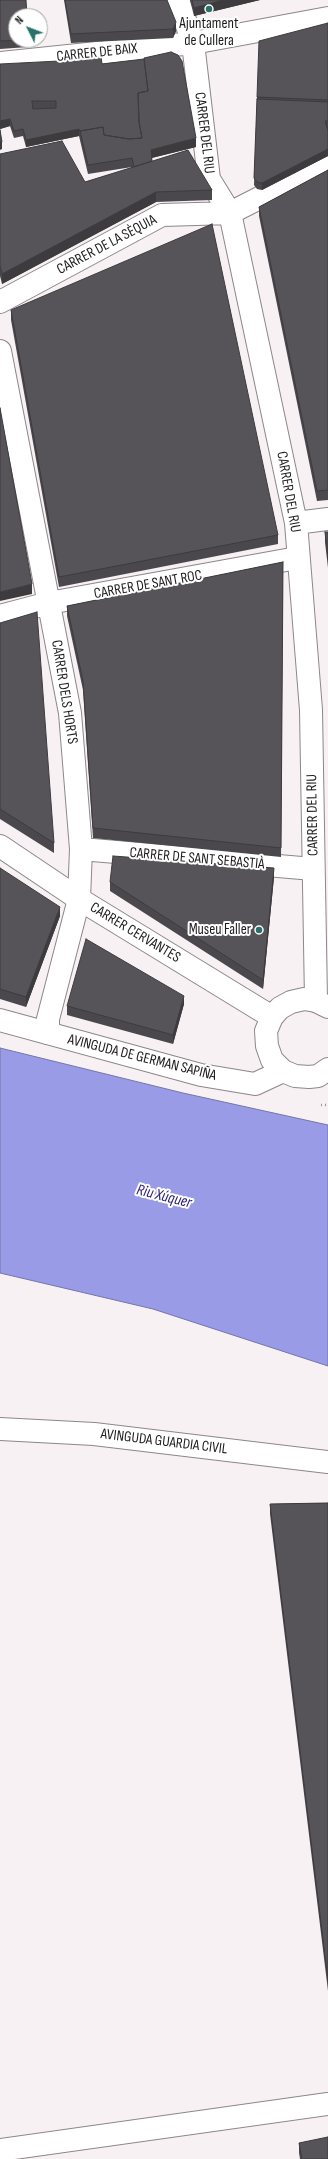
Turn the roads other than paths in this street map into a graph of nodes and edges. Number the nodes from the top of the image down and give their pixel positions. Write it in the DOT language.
graph roads {
  1 [pos="178,0"];
  2 [pos="328,18"];
  3 [pos="193,43"];
  4 [pos="0,63"];
  5 [pos="328,163"];
  6 [pos="230,213"];
  7 [pos="0,302"];
  8 [pos="0,351"];
  9 [pos="328,519"];
  10 [pos="296,523"];
  11 [pos="297,558"];
  12 [pos="49,603"];
  13 [pos="0,616"];
  14 [pos="321,834"];
  15 [pos="0,846"];
  16 [pos="81,849"];
  17 [pos="313,869"];
  18 [pos="78,899"];
  19 [pos="322,1004"];
  20 [pos="272,1017"];
  21 [pos="0,1020"];
  22 [pos="48,1033"];
  23 [pos="328,1070"];
  24 [pos="283,1071"];
  25 [pos="0,1429"];
  26 [pos="328,1462"];
  27 [pos="328,2104"];
  28 [pos="0,2150"];
  1 -- 3 [label="street, CARRER DEL RIU"];
  2 -- 3 [label="street, CARRER DE BAIX"];
  3 -- 4 [label="street, CARRER DE BAIX"];
  3 -- 6 [label="street, CARRER DEL RIU"];
  5 -- 6 [label="street, CARRER DE LA SÈQUIA"];
  6 -- 7 [label="street, CARRER DE LA SÈQUIA"];
  6 -- 10 [label="street, CARRER DEL RIU"];
  8 -- 12 [label="street, CARRER DELS HORTS"];
  9 -- 10 [label="street"];
  10 -- 11 [label="street, CARRER DEL RIU"];
  11 -- 12 [label="street, CARRER DE SANT ROC"];
  11 -- 14 [label="street, CARRER DEL RIU"];
  12 -- 13 [label="street, CARRER DE SANT ROC"];
  12 -- 16 [label="street, CARRER DELS HORTS"];
  14 -- 17 [label="street, CARRER DEL RIU"];
  15 -- 18 [label="street, CARRER CERVANTES"];
  16 -- 17 [label="street, CARRER DE SANT SEBASTIÀ"];
  16 -- 18 [label="street, CARRER DELS HORTS"];
  17 -- 19 [label="street, CARRER DEL RIU"];
  18 -- 20 [label="street, CARRER CERVANTES"];
  18 -- 22 [label="street, CARRER DELS HORTS"];
  19 -- 20 [label="street"];
  20 -- 24 [label="street"];
  21 -- 22 [label="street, AVINGUDA DE GERMAN SAPIÑA"];
  22 -- 24 [label="street, AVINGUDA DE GERMAN SAPIÑA"];
  23 -- 24 [label="street"];
  25 -- 26 [label="street, AVINGUDA GUARDIA CIVIL"];
  27 -- 28 [label="street"];
}
